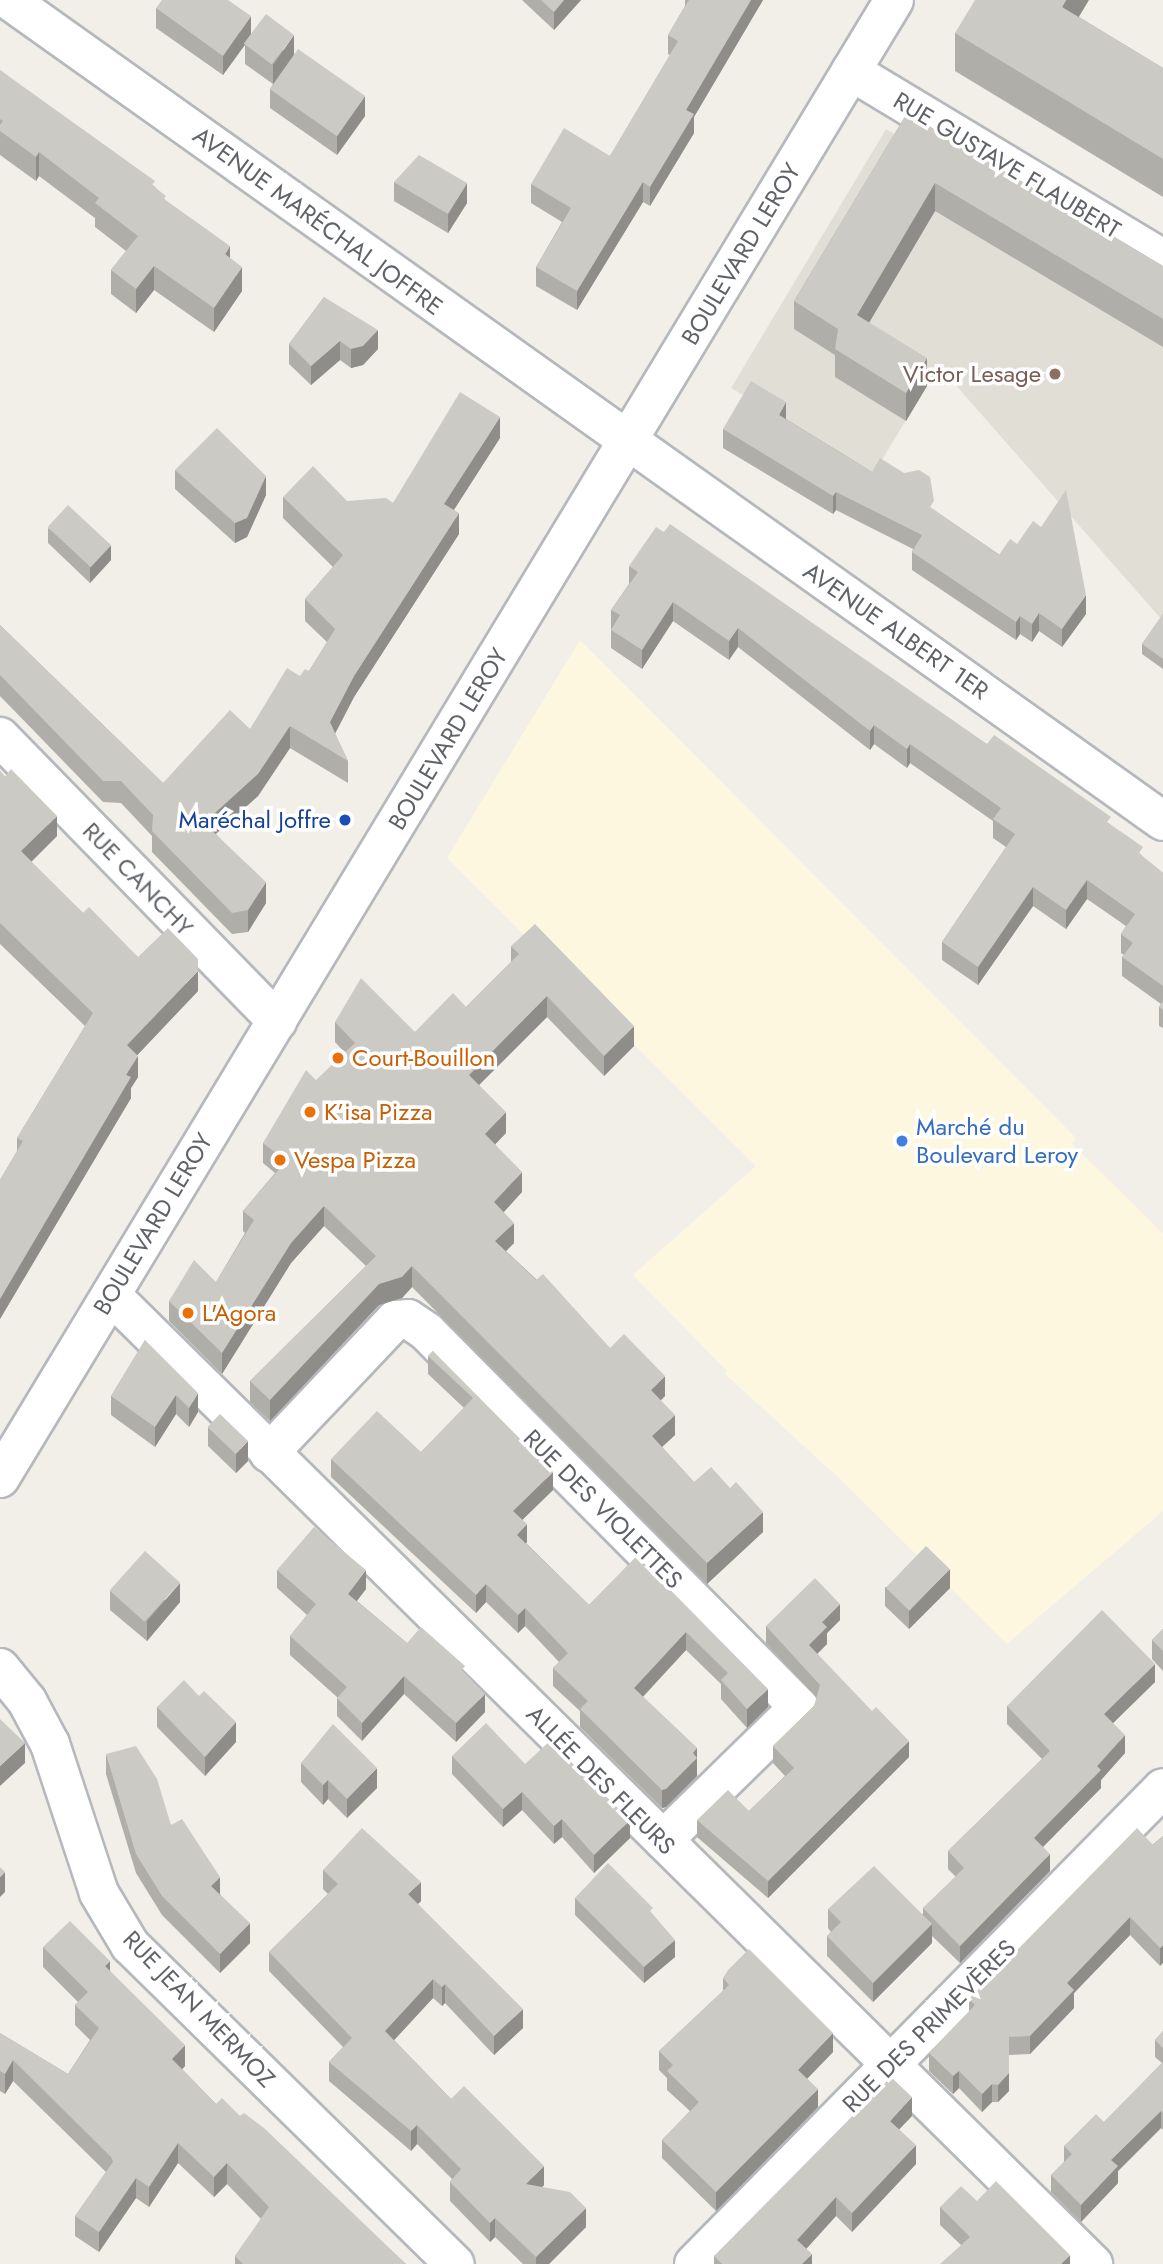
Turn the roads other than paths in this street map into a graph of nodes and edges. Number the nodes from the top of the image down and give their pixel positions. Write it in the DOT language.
graph roads {
  1 [pos="9,0"];
  2 [pos="894,0"];
  3 [pos="851,71"];
  4 [pos="1163,259"];
  5 [pos="628,442"];
  6 [pos="0,737"];
  7 [pos="1163,821"];
  8 [pos="277,1021"];
  9 [pos="111,1295"];
  10 [pos="269,1453"];
  11 [pos="0,1478"];
  12 [pos="0,1668"];
  13 [pos="1163,1788"];
  14 [pos="663,1840"];
  15 [pos="891,2064"];
  16 [pos="455,2264"];
  17 [pos="694,2264"];
  18 [pos="1093,2264"];
  1 -- 5 [label="street, AVENUE MARÉCHAL JOFFRE"];
  2 -- 3 [label="street, BOULEVARD LEROY"];
  3 -- 4 [label="street, RUE GUSTAVE FLAUBERT"];
  3 -- 5 [label="street, BOULEVARD LEROY"];
  5 -- 7 [label="street, AVENUE ALBERT 1ER"];
  5 -- 8 [label="street, BOULEVARD LEROY"];
  6 -- 8 [label="street, RUE CANCHY"];
  8 -- 9 [label="street, BOULEVARD LEROY"];
  9 -- 10 [label="street, ALLÉE DES FLEURS"];
  9 -- 11 [label="street, BOULEVARD LEROY"];
  10 -- 14 [label="street, ALLÉE DES FLEURS"];
  10 -- 14 [label="street, RUE DES VIOLETTES"];
  12 -- 16 [label="street, RUE JEAN MERMOZ"];
  13 -- 15 [label="street, RUE DES PRIMEVÈRES"];
  14 -- 15 [label="street, ALLÉE DES FLEURS"];
  15 -- 17 [label="street, RUE DES PRIMEVÈRES"];
  15 -- 18 [label="street, ALLÉE DES FLEURS"];
}
